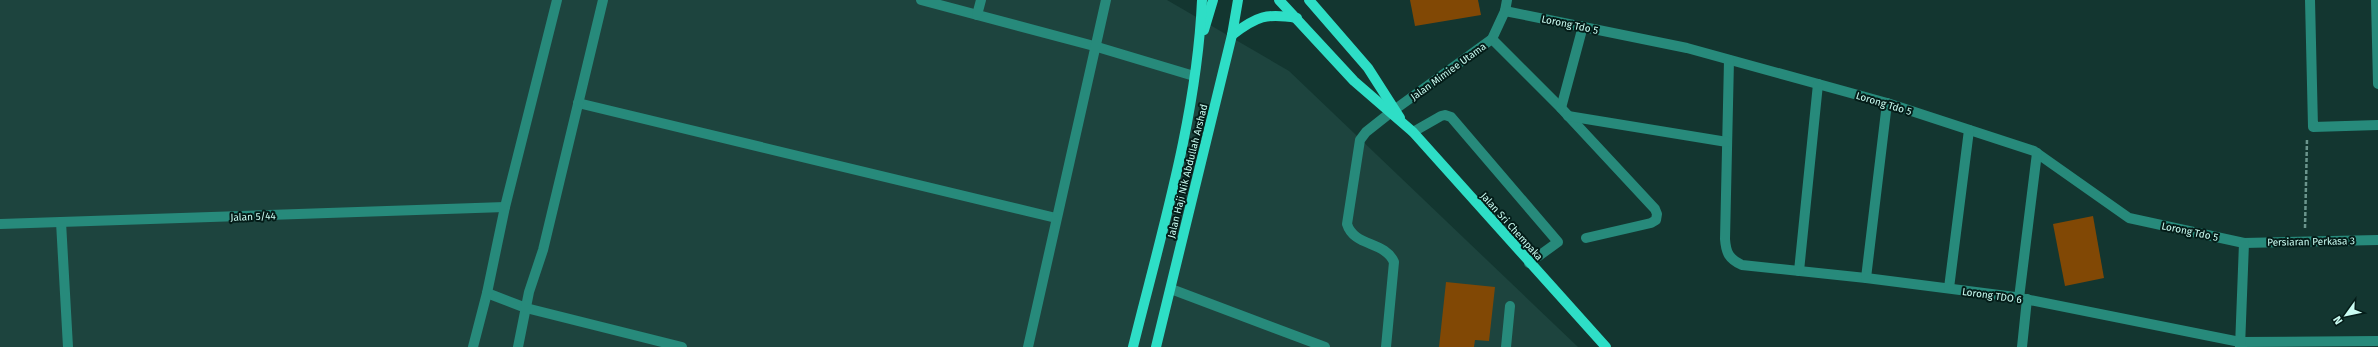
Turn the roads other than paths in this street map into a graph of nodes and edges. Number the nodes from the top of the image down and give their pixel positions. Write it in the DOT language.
graph roads {
  1 [pos="557,0"];
  2 [pos="603,0"];
  3 [pos="921,0"];
  4 [pos="980,0"];
  5 [pos="1106,0"];
  6 [pos="1202,0"];
  7 [pos="1213,0"];
  8 [pos="1238,0"];
  9 [pos="1279,0"];
  10 [pos="1309,0"];
  11 [pos="1507,0"];
  12 [pos="2310,0"];
  13 [pos="2316,0"];
  14 [pos="2377,3"];
  15 [pos="1505,11"];
  16 [pos="977,15"];
  17 [pos="1297,18"];
  18 [pos="1583,26"];
  19 [pos="1232,35"];
  20 [pos="1492,39"];
  21 [pos="1200,44"];
  22 [pos="1094,46"];
  23 [pos="1729,60"];
  24 [pos="1194,76"];
  25 [pos="1818,84"];
  26 [pos="2378,84"];
  27 [pos="578,103"];
  28 [pos="1887,103"];
  29 [pos="1393,111"];
  30 [pos="1565,112"];
  31 [pos="2378,125"];
  32 [pos="1969,130"];
  33 [pos="1413,132"];
  34 [pos="1727,142"];
  35 [pos="2037,153"];
  36 [pos="505,207"];
  37 [pos="1056,218"];
  38 [pos="60,222"];
  39 [pos="0,224"];
  40 [pos="1586,238"];
  41 [pos="2378,240"];
  42 [pos="2244,243"];
  43 [pos="1529,263"];
  44 [pos="1799,271"];
  45 [pos="1866,278"];
  46 [pos="1949,288"];
  47 [pos="1170,289"];
  48 [pos="487,293"];
  49 [pos="2023,299"];
  50 [pos="1510,306"];
  51 [pos="526,308"];
  52 [pos="2378,341"];
  53 [pos="2240,344"];
  54 [pos="68,347"];
  55 [pos="473,347"];
  56 [pos="518,347"];
  57 [pos="682,347"];
  58 [pos="1028,347"];
  59 [pos="1133,347"];
  60 [pos="1156,347"];
  61 [pos="1326,347"];
  62 [pos="1386,347"];
  63 [pos="1506,347"];
  64 [pos="1606,347"];
  65 [pos="2022,347"];
  1 -- 36 [label="street"];
  2 -- 27 [label="street"];
  3 -- 16 [label="street"];
  4 -- 16 [label="street"];
  5 -- 22 [label="street"];
  6 -- 21 [label="main road, Jalan Haji Nik Abdullah Arshad"];
  7 -- 21 [label="main road"];
  8 -- 19 [label="main road, Jalan Haji Nik Abdullah Arshad"];
  9 -- 17 [label="main road"];
  10 -- 29 [label="main road"];
  11 -- 15 [label="street, Jalan Mimiee Utama"];
  12 -- 13 [label="street"];
  12 -- 31 [label="street"];
  14 -- 26 [label="street"];
  15 -- 18 [label="street, Lorong Tdo 5"];
  15 -- 20 [label="street, Jalan Mimiee Utama"];
  16 -- 22 [label="street"];
  17 -- 19 [label="main road"];
  17 -- 29 [label="main road"];
  18 -- 23 [label="street, Lorong Tdo 5"];
  18 -- 30 [label="street"];
  19 -- 47 [label="main road, Jalan Haji Nik Abdullah Arshad"];
  20 -- 29 [label="street, Jalan Mimiee Utama"];
  20 -- 30 [label="street"];
  21 -- 24 [label="main road, Jalan Haji Nik Abdullah Arshad"];
  22 -- 24 [label="street"];
  22 -- 37 [label="street"];
  23 -- 25 [label="street, Lorong Tdo 5"];
  23 -- 34 [label="street"];
  24 -- 59 [label="main road, Jalan Haji Nik Abdullah Arshad"];
  25 -- 28 [label="street, Lorong Tdo 5"];
  25 -- 44 [label="street"];
  27 -- 37 [label="street"];
  27 -- 51 [label="street"];
  28 -- 32 [label="street, Lorong Tdo 5"];
  28 -- 45 [label="street"];
  29 -- 33 [label="main road, Jalan Sri Chempaka"];
  29 -- 62 [label="street, Jalan Mimiee Utama"];
  30 -- 34 [label="street"];
  30 -- 40 [label="street"];
  32 -- 35 [label="street, Lorong Tdo 5"];
  32 -- 46 [label="street"];
  33 -- 43 [label="main road, Jalan Sri Chempaka"];
  33 -- 43 [label="street"];
  34 -- 44 [label="street, Lorong TDO 6"];
  35 -- 42 [label="street, Lorong Tdo 5"];
  35 -- 49 [label="street"];
  36 -- 38 [label="street, Jalan 5/44"];
  36 -- 48 [label="street"];
  37 -- 58 [label="street"];
  38 -- 39 [label="street, Jalan 5/44"];
  38 -- 54 [label="street"];
  41 -- 42 [label="street, Persiaran Perkasa 3"];
  42 -- 53 [label="street"];
  43 -- 64 [label="main road, Jalan Sri Chempaka"];
  44 -- 45 [label="street, Lorong TDO 6"];
  45 -- 46 [label="street, Lorong TDO 6"];
  46 -- 49 [label="street, Lorong TDO 6"];
  47 -- 60 [label="main road, Jalan Haji Nik Abdullah Arshad"];
  47 -- 61 [label="street"];
  48 -- 51 [label="street"];
  48 -- 55 [label="street"];
  49 -- 53 [label="street, Lorong TDO 6"];
  49 -- 65 [label="street"];
  50 -- 63 [label="street"];
  51 -- 56 [label="street"];
  51 -- 57 [label="street"];
  52 -- 53 [label="street, Lorong TDO 6"];
}
